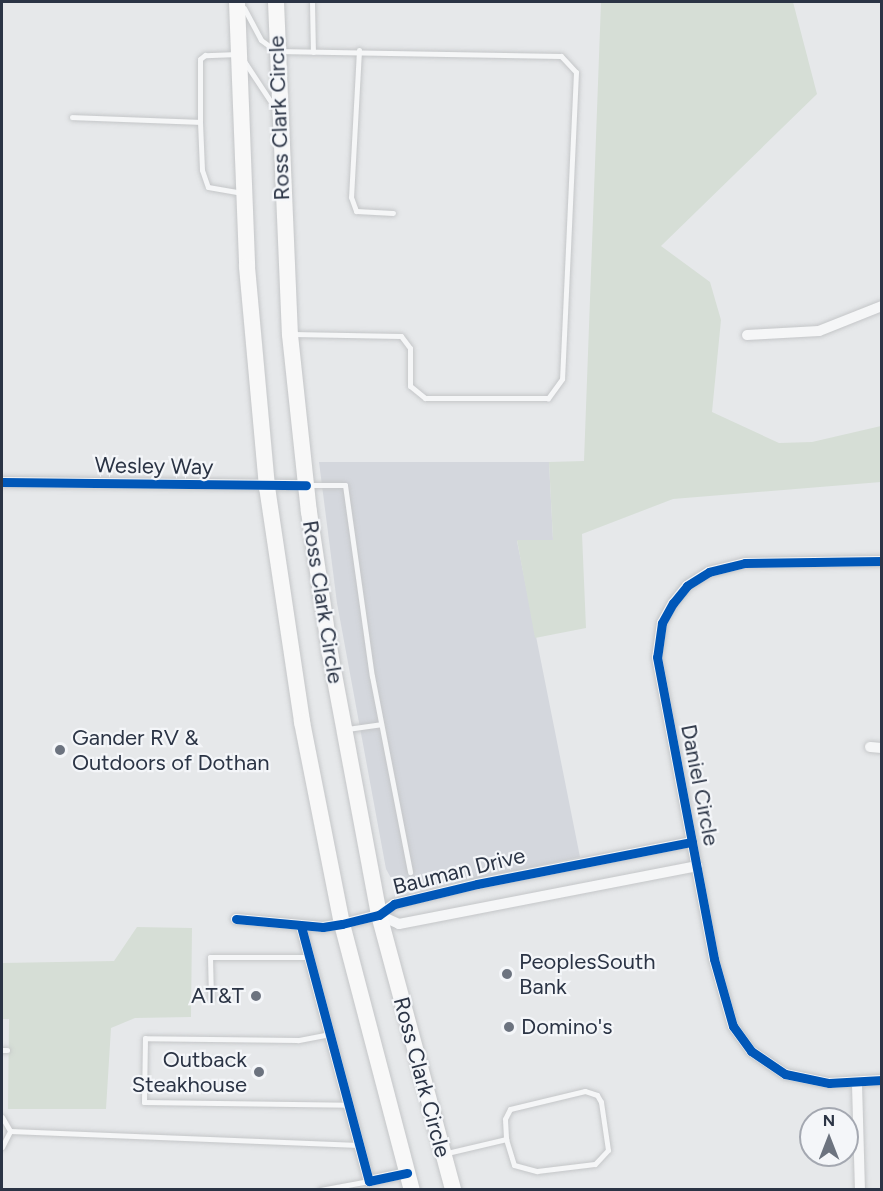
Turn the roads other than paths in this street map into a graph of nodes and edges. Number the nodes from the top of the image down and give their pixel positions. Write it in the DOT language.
graph roads {
  1 [pos="239,2"];
  2 [pos="276,2"];
  3 [pos="312,2"];
  4 [pos="360,50"];
  5 [pos="276,51"];
  6 [pos="313,52"];
  7 [pos="237,54"];
  8 [pos="278,113"];
  9 [pos="72,117"];
  10 [pos="200,122"];
  11 [pos="244,193"];
  12 [pos="393,213"];
  13 [pos="882,306"];
  14 [pos="291,334"];
  15 [pos="747,335"];
  16 [pos="2,483"];
  17 [pos="306,485"];
  18 [pos="267,487"];
  19 [pos="882,561"];
  20 [pos="381,724"];
  21 [pos="344,730"];
  22 [pos="692,842"];
  23 [pos="696,866"];
  24 [pos="410,872"];
  25 [pos="379,915"];
  26 [pos="236,919"];
  27 [pos="342,924"];
  28 [pos="301,926"];
  29 [pos="308,957"];
  30 [pos="211,998"];
  31 [pos="330,1034"];
  32 [pos="882,1080"];
  33 [pos="857,1084"];
  34 [pos="348,1105"];
  35 [pos="2,1117"];
  36 [pos="10,1131"];
  37 [pos="506,1139"];
  38 [pos="359,1145"];
  39 [pos="2,1147"];
  40 [pos="442,1154"];
  41 [pos="407,1173"];
  42 [pos="369,1181"];
  43 [pos="320,1190"];
  44 [pos="412,1190"];
  45 [pos="453,1190"];
  46 [pos="860,1190"];
  1 -- 5 [label="lane"];
  1 -- 7 [label="highway, Ross Clark Circle"];
  2 -- 5 [label="highway, Ross Clark Circle"];
  3 -- 6 [label="lane"];
  4 -- 6 [label="lane"];
  4 -- 12 [label="lane"];
  4 -- 14 [label="lane"];
  5 -- 6 [label="lane"];
  5 -- 8 [label="highway, Ross Clark Circle"];
  7 -- 8 [label="lane"];
  7 -- 10 [label="lane"];
  7 -- 11 [label="highway, Ross Clark Circle"];
  8 -- 14 [label="highway, Ross Clark Circle"];
  9 -- 10 [label="lane"];
  10 -- 11 [label="lane"];
  11 -- 18 [label="highway, Ross Clark Circle"];
  13 -- 15 [label="street"];
  14 -- 17 [label="highway, Ross Clark Circle"];
  16 -- 18 [label="street, Wesley Way"];
  17 -- 18 [label="street, Wesley Way"];
  17 -- 20 [label="lane"];
  17 -- 21 [label="highway, Ross Clark Circle"];
  18 -- 27 [label="highway, Ross Clark Circle"];
  19 -- 22 [label="street, Daniel Circle"];
  20 -- 21 [label="lane"];
  20 -- 24 [label="lane"];
  21 -- 25 [label="highway, Ross Clark Circle"];
  22 -- 23 [label="street, Daniel Circle"];
  22 -- 25 [label="street, Bauman Drive"];
  23 -- 25 [label="street, Bauman Drive"];
  23 -- 33 [label="street, Daniel Circle"];
  25 -- 27 [label="street, Bauman Drive"];
  25 -- 40 [label="highway, Ross Clark Circle"];
  26 -- 28 [label="street, Bauman Drive"];
  27 -- 28 [label="street, Bauman Drive"];
  27 -- 41 [label="highway, Ross Clark Circle"];
  28 -- 29 [label="street"];
  29 -- 30 [label="lane"];
  29 -- 31 [label="street"];
  31 -- 34 [label="street"];
  31 -- 34 [label="lane"];
  32 -- 33 [label="street, Daniel Circle"];
  33 -- 46 [label="street"];
  34 -- 38 [label="street"];
  35 -- 36 [label="lane"];
  36 -- 38 [label="lane"];
  36 -- 39 [label="lane"];
  37 -- 37 [label="lane"];
  37 -- 40 [label="lane"];
  38 -- 42 [label="street"];
  40 -- 45 [label="highway, Ross Clark Circle"];
  41 -- 42 [label="street"];
  41 -- 44 [label="highway, Ross Clark Circle"];
  42 -- 43 [label="lane"];
}
